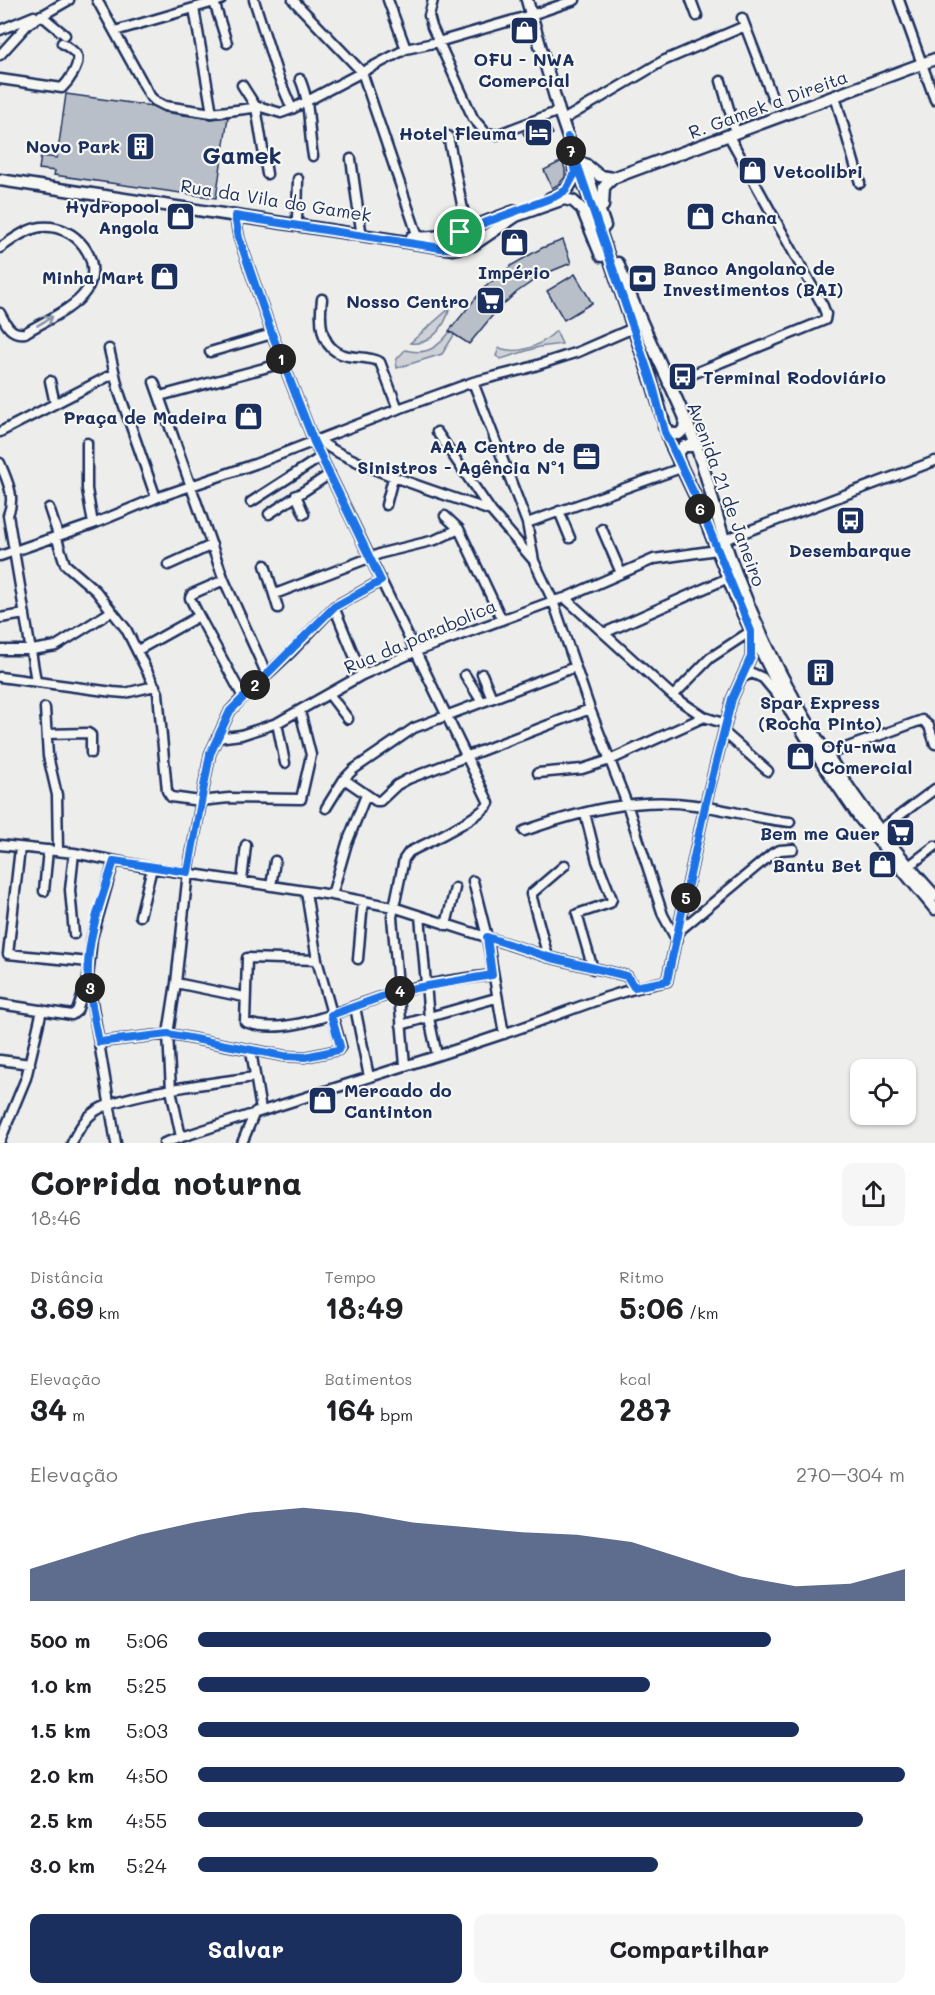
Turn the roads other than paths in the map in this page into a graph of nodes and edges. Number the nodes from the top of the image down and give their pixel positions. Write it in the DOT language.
graph roads {
  1 [pos="69,0"];
  2 [pos="97,0"];
  3 [pos="254,0"];
  4 [pos="293,0"];
  5 [pos="388,0"];
  6 [pos="433,0"];
  7 [pos="527,0"];
  8 [pos="533,0"];
  9 [pos="575,0"];
  10 [pos="691,0"];
  11 [pos="899,0"];
  12 [pos="218,1"];
  13 [pos="194,8"];
  14 [pos="42,14"];
  15 [pos="534,14"];
  16 [pos="697,16"];
  17 [pos="0,30"];
  18 [pos="115,31"];
  19 [pos="438,42"];
  20 [pos="227,43"];
  21 [pos="406,49"];
  22 [pos="0,55"];
  23 [pos="935,59"];
  24 [pos="923,64"];
  25 [pos="362,72"];
  26 [pos="300,79"];
  27 [pos="0,80"];
  28 [pos="721,81"];
  29 [pos="242,86"];
  30 [pos="835,96"];
  31 [pos="773,99"];
  32 [pos="935,100"];
  33 [pos="309,102"];
  34 [pos="256,107"];
  35 [pos="292,109"];
  36 [pos="212,113"];
  37 [pos="563,114"];
  38 [pos="732,134"];
  39 [pos="448,136"];
  40 [pos="568,137"];
  41 [pos="313,156"];
  42 [pos="351,159"];
  43 [pos="583,163"];
  44 [pos="267,174"];
  45 [pos="0,175"];
  46 [pos="613,178"];
  47 [pos="298,179"];
  48 [pos="0,180"];
  49 [pos="860,183"];
  50 [pos="235,216"];
  51 [pos="297,220"];
  52 [pos="361,230"];
  53 [pos="464,230"];
  54 [pos="607,233"];
  55 [pos="418,237"];
  56 [pos="0,248"];
  57 [pos="466,248"];
  58 [pos="322,300"];
  59 [pos="0,313"];
  60 [pos="631,329"];
  61 [pos="272,334"];
  62 [pos="109,349"];
  63 [pos="641,350"];
  64 [pos="210,352"];
  65 [pos="283,363"];
  66 [pos="113,374"];
  67 [pos="50,381"];
  68 [pos="154,382"];
  69 [pos="473,382"];
  70 [pos="668,384"];
  71 [pos="160,396"];
  72 [pos="55,404"];
  73 [pos="398,409"];
  74 [pos="685,418"];
  75 [pos="664,427"];
  76 [pos="0,432"];
  77 [pos="437,432"];
  78 [pos="316,441"];
  79 [pos="87,443"];
  80 [pos="696,446"];
  81 [pos="321,457"];
  82 [pos="935,461"];
  83 [pos="0,463"];
  84 [pos="680,465"];
  85 [pos="330,474"];
  86 [pos="393,478"];
  87 [pos="190,486"];
  88 [pos="296,495"];
  89 [pos="156,498"];
  90 [pos="251,502"];
  91 [pos="386,505"];
  92 [pos="49,508"];
  93 [pos="490,511"];
  94 [pos="560,511"];
  95 [pos="269,514"];
  96 [pos="304,514"];
  97 [pos="4,515"];
  98 [pos="445,516"];
  99 [pos="527,523"];
  100 [pos="93,524"];
  101 [pos="459,529"];
  102 [pos="602,529"];
  103 [pos="57,535"];
  104 [pos="570,538"];
  105 [pos="724,540"];
  106 [pos="212,545"];
  107 [pos="717,550"];
  108 [pos="13,551"];
  109 [pos="0,556"];
  110 [pos="371,557"];
  111 [pos="534,561"];
  112 [pos="168,564"];
  113 [pos="265,565"];
  114 [pos="621,573"];
  115 [pos="728,578"];
  116 [pos="224,580"];
  117 [pos="381,581"];
  118 [pos="275,594"];
  119 [pos="565,598"];
  120 [pos="553,601"];
  121 [pos="334,607"];
  122 [pos="278,608"];
  123 [pos="112,610"];
  124 [pos="25,614"];
  125 [pos="199,616"];
  126 [pos="0,618"];
  127 [pos="502,620"];
  128 [pos="751,631"];
  129 [pos="604,633"];
  130 [pos="0,650"];
  131 [pos="32,650"];
  132 [pos="138,650"];
  133 [pos="417,651"];
  134 [pos="575,667"];
  135 [pos="482,674"];
  136 [pos="267,675"];
  137 [pos="362,675"];
  138 [pos="465,675"];
  139 [pos="0,677"];
  140 [pos="743,677"];
  141 [pos="36,681"];
  142 [pos="155,686"];
  143 [pos="329,694"];
  144 [pos="673,696"];
  145 [pos="243,697"];
  146 [pos="492,698"];
  147 [pos="482,702"];
  148 [pos="45,708"];
  149 [pos="590,709"];
  150 [pos="300,711"];
  151 [pos="791,712"];
  152 [pos="447,715"];
  153 [pos="704,717"];
  154 [pos="348,719"];
  155 [pos="277,723"];
  156 [pos="932,725"];
  157 [pos="726,729"];
  158 [pos="46,735"];
  159 [pos="217,738"];
  160 [pos="935,744"];
  161 [pos="91,753"];
  162 [pos="826,755"];
  163 [pos="467,758"];
  164 [pos="610,760"];
  165 [pos="285,763"];
  166 [pos="768,771"];
  167 [pos="537,773"];
  168 [pos="344,779"];
  169 [pos="935,789"];
  170 [pos="366,795"];
  171 [pos="200,801"];
  172 [pos="627,804"];
  173 [pos="705,806"];
  174 [pos="326,808"];
  175 [pos="585,813"];
  176 [pos="789,822"];
  177 [pos="880,830"];
  178 [pos="524,831"];
  179 [pos="0,845"];
  180 [pos="246,845"];
  181 [pos="935,846"];
  182 [pos="20,848"];
  183 [pos="793,849"];
  184 [pos="48,850"];
  185 [pos="58,851"];
  186 [pos="74,853"];
  187 [pos="114,861"];
  188 [pos="275,861"];
  189 [pos="565,865"];
  190 [pos="909,866"];
  191 [pos="152,868"];
  192 [pos="188,872"];
  193 [pos="242,881"];
  194 [pos="473,881"];
  195 [pos="271,886"];
  196 [pos="455,888"];
  197 [pos="44,891"];
  198 [pos="306,892"];
  199 [pos="332,895"];
  200 [pos="935,896"];
  201 [pos="363,902"];
  202 [pos="393,907"];
  203 [pos="935,909"];
  204 [pos="140,916"];
  205 [pos="420,916"];
  206 [pos="446,925"];
  207 [pos="680,931"];
  208 [pos="74,934"];
  209 [pos="487,937"];
  210 [pos="677,941"];
  211 [pos="548,957"];
  212 [pos="358,959"];
  213 [pos="317,960"];
  214 [pos="89,962"];
  215 [pos="593,969"];
  216 [pos="492,975"];
  217 [pos="88,978"];
  218 [pos="176,983"];
  219 [pos="426,987"];
  220 [pos="634,987"];
  221 [pos="398,991"];
  222 [pos="244,997"];
  223 [pos="496,998"];
  224 [pos="0,1004"];
  225 [pos="355,1007"];
  226 [pos="42,1010"];
  227 [pos="331,1015"];
  228 [pos="429,1018"];
  229 [pos="401,1025"];
  230 [pos="168,1034"];
  231 [pos="504,1034"];
  232 [pos="99,1042"];
  233 [pos="251,1051"];
  234 [pos="437,1055"];
  235 [pos="0,1060"];
  236 [pos="30,1064"];
  237 [pos="405,1065"];
  238 [pos="255,1077"];
  239 [pos="369,1077"];
  240 [pos="171,1090"];
  241 [pos="110,1104"];
  242 [pos="258,1111"];
  243 [pos="181,1137"];
  244 [pos="0,1141"];
  245 [pos="72,1143"];
  246 [pos="116,1143"];
  247 [pos="164,1143"];
  248 [pos="242,1143"];
  1 -- 14 [label="street"];
  2 -- 18 [label="street"];
  3 -- 35 [label="street"];
  4 -- 25 [label="street"];
  5 -- 21 [label="street"];
  6 -- 19 [label="street"];
  7 -- 15 [label="main road, Avenida 21 de Janeiro"];
  8 -- 15 [label="main road, Avenida 21 de Janeiro"];
  9 -- 15 [label="street"];
  10 -- 16 [label="street"];
  11 -- 24 [label="street"];
  12 -- 13 [label="street"];
  12 -- 20 [label="street"];
  13 -- 18 [label="street"];
  13 -- 36 [label="street"];
  14 -- 17 [label="street"];
  14 -- 22 [label="street"];
  14 -- 27 [label="street"];
  15 -- 19 [label="street"];
  15 -- 37 [label="main road, Avenida 21 de Janeiro"];
  18 -- 36 [label="street"];
  19 -- 21 [label="street"];
  19 -- 37 [label="street"];
  21 -- 25 [label="street"];
  23 -- 24 [label="main road, R. Gamek a Direita"];
  24 -- 30 [label="main road, R. Gamek a Direita"];
  24 -- 32 [label="street"];
  25 -- 33 [label="street"];
  25 -- 55 [label="street"];
  26 -- 33 [label="street"];
  28 -- 38 [label="street"];
  29 -- 34 [label="street"];
  30 -- 38 [label="main road, R. Gamek a Direita"];
  30 -- 49 [label="street"];
  31 -- 37 [label="street"];
  33 -- 35 [label="street"];
  33 -- 41 [label="street"];
  34 -- 35 [label="street"];
  34 -- 36 [label="street"];
  34 -- 44 [label="street"];
  37 -- 40 [label="main road, Avenida 21 de Janeiro"];
  37 -- 43 [label="main road, Avenida 21 de Janeiro"];
  38 -- 46 [label="main road, R. Gamek a Direita"];
  38 -- 70 [label="street"];
  39 -- 53 [label="street"];
  40 -- 53 [label="main road, Rua da Vila do Gamek"];
  40 -- 63 [label="main road, Avenida 21 de Janeiro"];
  42 -- 52 [label="street"];
  43 -- 46 [label="main road"];
  43 -- 54 [label="main road, Avenida 21 de Janeiro"];
  45 -- 51 [label="main road, Rua da Vila do Gamek"];
  46 -- 54 [label="main road"];
  47 -- 51 [label="street"];
  48 -- 50 [label="main road, Rua da Vila do Gamek"];
  50 -- 57 [label="main road, Rua da Vila do Gamek"];
  50 -- 61 [label="street"];
  51 -- 52 [label="main road, Rua da Vila do Gamek"];
  52 -- 55 [label="main road, Rua da Vila do Gamek"];
  53 -- 55 [label="main road, Rua da Vila do Gamek"];
  53 -- 57 [label="main road"];
  54 -- 70 [label="main road, Avenida 21 de Janeiro"];
  59 -- 56 [label="street, one-way"];
  57 -- 60 [label="main road"];
  58 -- 73 [label="street"];
  60 -- 63 [label="main road"];
  60 -- 69 [label="street"];
  61 -- 64 [label="street"];
  61 -- 65 [label="street"];
  62 -- 66 [label="street"];
  63 -- 75 [label="main road, Avenida 21 de Janeiro"];
  65 -- 71 [label="street"];
  65 -- 78 [label="street"];
  66 -- 72 [label="street"];
  66 -- 89 [label="street"];
  67 -- 72 [label="street"];
  68 -- 71 [label="street"];
  69 -- 73 [label="street"];
  69 -- 99 [label="street"];
  70 -- 74 [label="main road, Avenida 21 de Janeiro"];
  71 -- 87 [label="street"];
  72 -- 76 [label="street"];
  73 -- 78 [label="street"];
  74 -- 75 [label="main road"];
  74 -- 80 [label="main road, Avenida 21 de Janeiro"];
  75 -- 84 [label="main road, Avenida 21 de Janeiro"];
  77 -- 93 [label="street"];
  78 -- 81 [label="street"];
  78 -- 86 [label="street"];
  78 -- 87 [label="street"];
  79 -- 100 [label="street"];
  80 -- 84 [label="main road"];
  80 -- 105 [label="main road, Avenida 21 de Janeiro"];
  81 -- 85 [label="street"];
  81 -- 90 [label="street"];
  82 -- 105 [label="street"];
  83 -- 97 [label="street"];
  84 -- 94 [label="street"];
  84 -- 107 [label="main road, Avenida 21 de Janeiro"];
  85 -- 88 [label="street"];
  85 -- 110 [label="street"];
  86 -- 91 [label="street"];
  86 -- 93 [label="street"];
  87 -- 89 [label="street"];
  87 -- 106 [label="street"];
  88 -- 95 [label="street"];
  88 -- 96 [label="street"];
  89 -- 100 [label="street"];
  92 -- 103 [label="street"];
  93 -- 111 [label="street"];
  94 -- 99 [label="street"];
  94 -- 104 [label="street"];
  97 -- 108 [label="street"];
  98 -- 101 [label="street"];
  99 -- 111 [label="street"];
  100 -- 103 [label="street"];
  101 -- 110 [label="street"];
  101 -- 127 [label="street"];
  102 -- 114 [label="street"];
  103 -- 108 [label="street"];
  103 -- 123 [label="street"];
  105 -- 162 [label="main road, Avenida 21 de Janeiro"];
  106 -- 112 [label="street"];
  106 -- 116 [label="street"];
  107 -- 114 [label="street, Rua da parabolica"];
  107 -- 115 [label="main road, Avenida 21 de Janeiro"];
  108 -- 109 [label="street"];
  108 -- 124 [label="street"];
  110 -- 117 [label="street"];
  110 -- 118 [label="street"];
  111 -- 120 [label="street"];
  113 -- 118 [label="street"];
  114 -- 119 [label="street, Rua da parabolica"];
  115 -- 128 [label="main road, Avenida 21 de Janeiro"];
  115 -- 129 [label="street"];
  116 -- 125 [label="street"];
  116 -- 136 [label="street"];
  117 -- 121 [label="street"];
  117 -- 133 [label="street"];
  118 -- 122 [label="street"];
  119 -- 120 [label="street, Rua da parabolica"];
  119 -- 129 [label="street"];
  120 -- 127 [label="street, Rua da parabolica"];
  120 -- 134 [label="street"];
  121 -- 136 [label="street"];
  121 -- 137 [label="street"];
  123 -- 131 [label="street"];
  123 -- 132 [label="street"];
  124 -- 126 [label="street"];
  124 -- 131 [label="street"];
  125 -- 132 [label="street"];
  125 -- 145 [label="street"];
  127 -- 133 [label="street, Rua da parabolica"];
  128 -- 140 [label="street"];
  128 -- 144 [label="street"];
  128 -- 151 [label="main road, Avenida 21 de Janeiro"];
  129 -- 144 [label="street"];
  130 -- 131 [label="street"];
  131 -- 141 [label="street"];
  132 -- 142 [label="street"];
  133 -- 137 [label="street, Rua da parabolica"];
  133 -- 152 [label="street"];
  134 -- 146 [label="street"];
  134 -- 149 [label="street"];
  135 -- 146 [label="street"];
  136 -- 145 [label="street"];
  137 -- 143 [label="street, Rua da parabolica"];
  138 -- 147 [label="street"];
  139 -- 141 [label="street"];
  140 -- 151 [label="street"];
  140 -- 157 [label="street"];
  141 -- 142 [label="street"];
  142 -- 171 [label="street"];
  143 -- 150 [label="street, Rua da parabolica"];
  143 -- 154 [label="street"];
  144 -- 153 [label="street"];
  145 -- 159 [label="street"];
  146 -- 147 [label="street"];
  147 -- 152 [label="street"];
  148 -- 158 [label="street"];
  149 -- 163 [label="street"];
  149 -- 164 [label="street"];
  150 -- 155 [label="street, Rua da parabolica"];
  150 -- 171 [label="street"];
  151 -- 203 [label="main road, Avenida 21 de Janeiro"];
  152 -- 163 [label="street"];
  152 -- 168 [label="street"];
  153 -- 157 [label="street"];
  153 -- 164 [label="street"];
  155 -- 159 [label="street, Rua da parabolica"];
  155 -- 165 [label="street"];
  156 -- 160 [label="street"];
  156 -- 162 [label="street"];
  157 -- 166 [label="street"];
  157 -- 173 [label="street"];
  158 -- 161 [label="street"];
  158 -- 185 [label="street"];
  159 -- 171 [label="street"];
  162 -- 177 [label="main road, Avenida 21 de Janeiro"];
  163 -- 170 [label="street"];
  163 -- 202 [label="street"];
  164 -- 167 [label="street"];
  164 -- 172 [label="street"];
  168 -- 170 [label="street"];
  168 -- 174 [label="street"];
  169 -- 177 [label="street"];
  170 -- 199 [label="street"];
  171 -- 192 [label="street"];
  172 -- 173 [label="street"];
  172 -- 175 [label="street"];
  172 -- 210 [label="street"];
  173 -- 176 [label="street"];
  173 -- 207 [label="street"];
  175 -- 178 [label="street"];
  175 -- 215 [label="street"];
  177 -- 190 [label="main road, Avenida 21 de Janeiro"];
  179 -- 182 [label="street"];
  180 -- 193 [label="street"];
  181 -- 190 [label="street"];
  182 -- 184 [label="street"];
  182 -- 214 [label="street"];
  183 -- 207 [label="street"];
  184 -- 185 [label="street"];
  184 -- 197 [label="street"];
  185 -- 186 [label="street"];
  186 -- 187 [label="street"];
  186 -- 208 [label="street"];
  187 -- 191 [label="street"];
  187 -- 214 [label="street"];
  188 -- 195 [label="street"];
  189 -- 211 [label="street"];
  190 -- 200 [label="main road, Avenida 21 de Janeiro"];
  191 -- 192 [label="street"];
  191 -- 204 [label="street"];
  192 -- 193 [label="street"];
  192 -- 218 [label="street"];
  193 -- 195 [label="street"];
  194 -- 209 [label="street"];
  195 -- 198 [label="street"];
  196 -- 206 [label="street"];
  198 -- 199 [label="street"];
  198 -- 213 [label="street"];
  199 -- 201 [label="street"];
  201 -- 202 [label="street"];
  201 -- 212 [label="street"];
  202 -- 205 [label="street"];
  202 -- 221 [label="street"];
  205 -- 206 [label="street"];
  205 -- 219 [label="street"];
  206 -- 209 [label="street"];
  207 -- 210 [label="street"];
  209 -- 211 [label="street"];
  209 -- 216 [label="street"];
  210 -- 220 [label="street"];
  211 -- 215 [label="street"];
  213 -- 222 [label="street"];
  213 -- 227 [label="street"];
  214 -- 217 [label="street"];
  215 -- 220 [label="street"];
  216 -- 219 [label="street"];
  216 -- 223 [label="street"];
  217 -- 226 [label="street"];
  217 -- 232 [label="street"];
  218 -- 222 [label="street"];
  218 -- 230 [label="street"];
  219 -- 221 [label="street"];
  219 -- 228 [label="street"];
  220 -- 231 [label="street"];
  221 -- 225 [label="street"];
  221 -- 229 [label="street"];
  222 -- 227 [label="street"];
  223 -- 228 [label="street"];
  223 -- 231 [label="street"];
  224 -- 226 [label="street"];
  225 -- 227 [label="street"];
  225 -- 239 [label="street"];
  226 -- 236 [label="street"];
  227 -- 233 [label="street"];
  228 -- 229 [label="street"];
  228 -- 234 [label="street"];
  229 -- 237 [label="street"];
  230 -- 232 [label="street"];
  230 -- 233 [label="street"];
  230 -- 240 [label="street"];
  231 -- 234 [label="street"];
  232 -- 241 [label="street"];
  233 -- 238 [label="street"];
  234 -- 237 [label="street"];
  235 -- 236 [label="street"];
  236 -- 244 [label="street"];
  237 -- 239 [label="street"];
  238 -- 240 [label="street"];
  238 -- 242 [label="street"];
  239 -- 242 [label="street"];
  240 -- 241 [label="street"];
  240 -- 243 [label="street"];
  241 -- 245 [label="street"];
  241 -- 246 [label="street"];
  242 -- 243 [label="street"];
  242 -- 248 [label="street"];
  243 -- 247 [label="street"];
}
